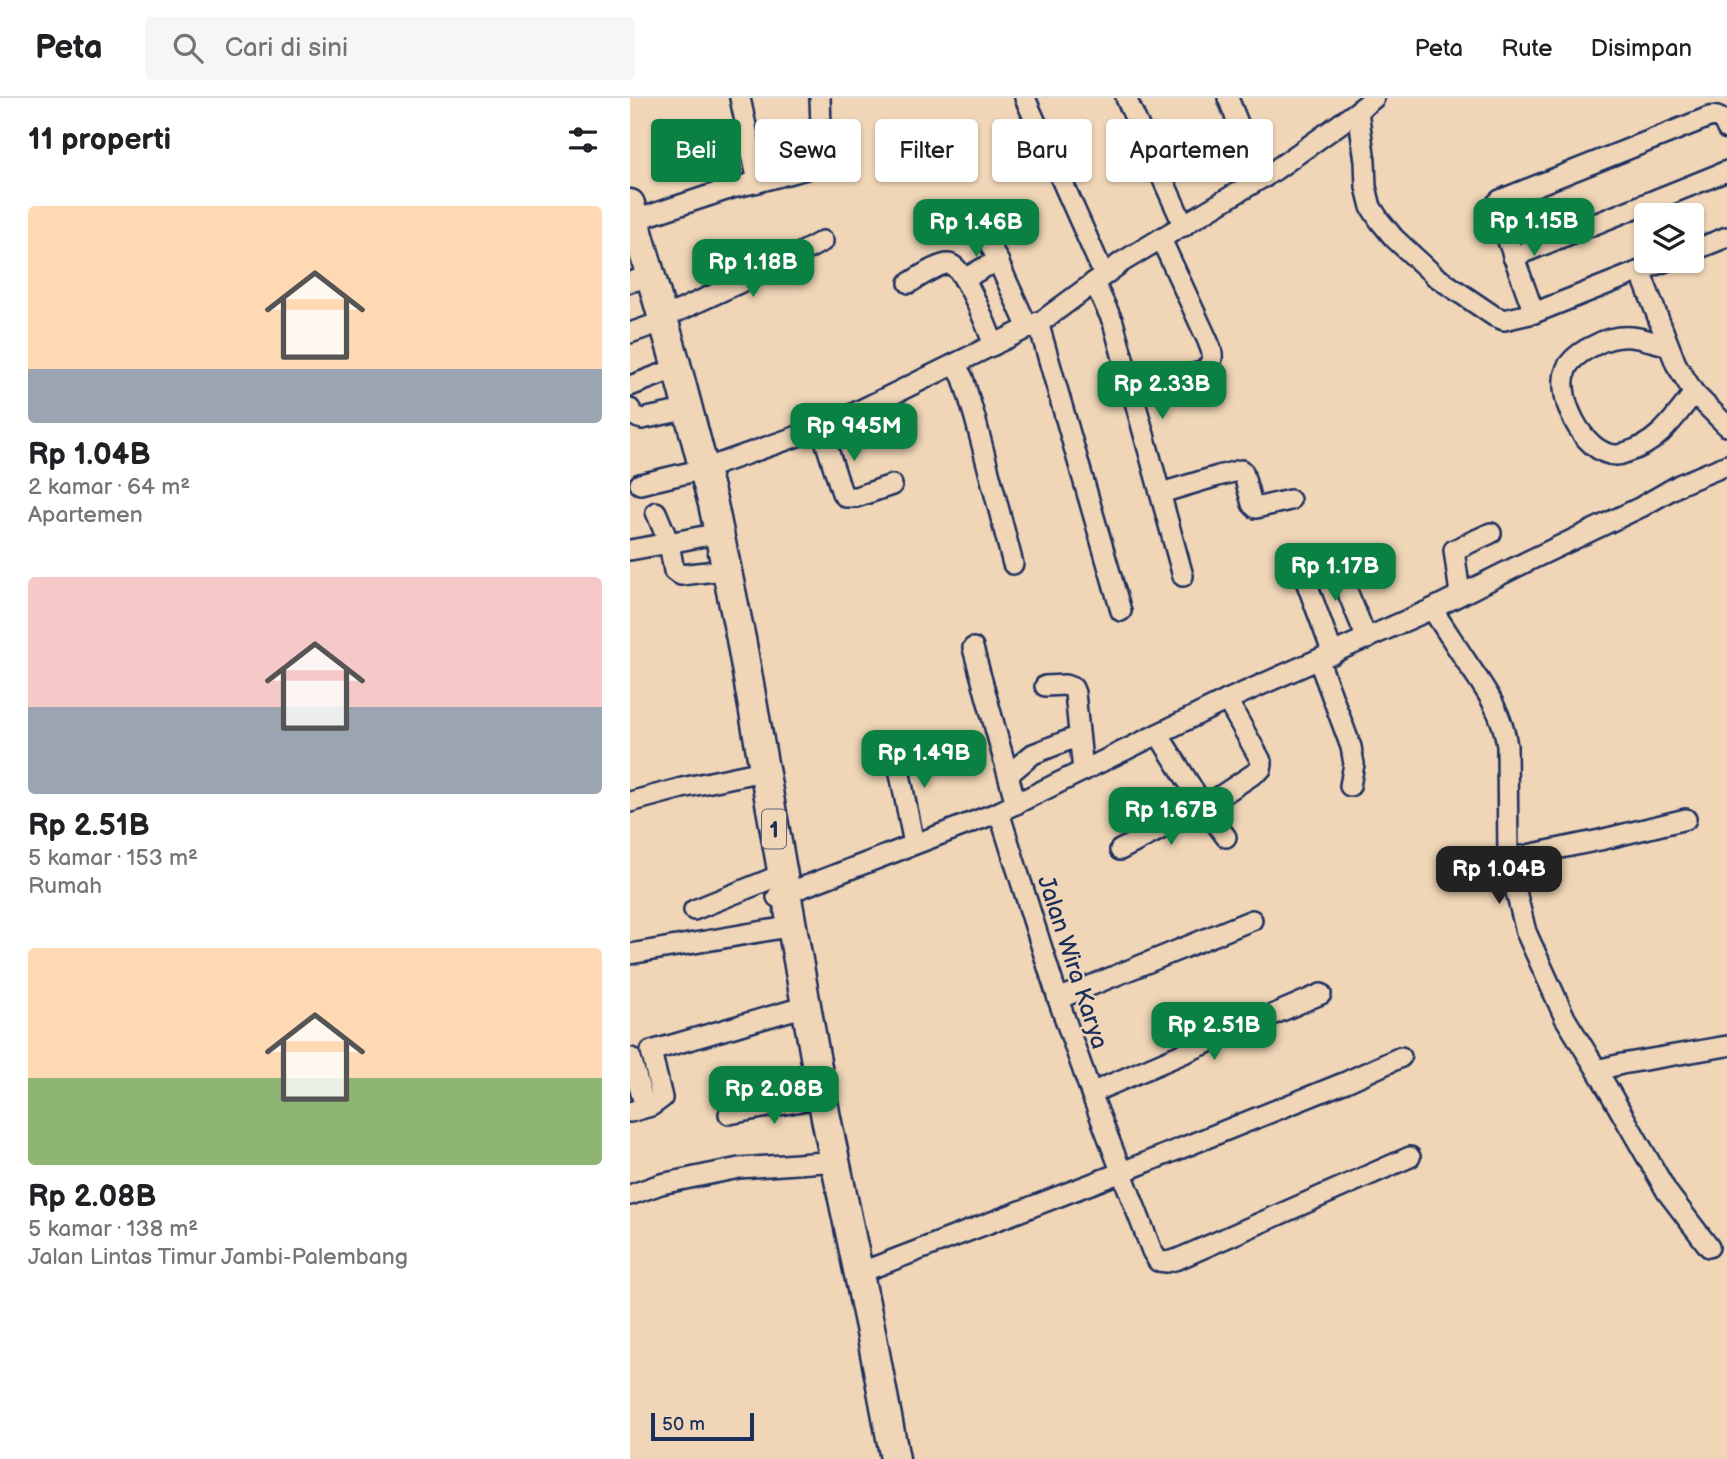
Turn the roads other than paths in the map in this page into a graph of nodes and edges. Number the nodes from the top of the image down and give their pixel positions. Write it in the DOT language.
graph roads {
  1 [pos="740,98"];
  2 [pos="820,98"];
  3 [pos="1026,98"];
  4 [pos="1126,98"];
  5 [pos="1228,98"];
  6 [pos="1374,98"];
  7 [pos="1358,111"];
  8 [pos="820,119"];
  9 [pos="1727,129"];
  10 [pos="755,168"];
  11 [pos="1276,169"];
  12 [pos="1727,171"];
  13 [pos="758,182"];
  14 [pos="632,212"];
  15 [pos="977,215"];
  16 [pos="1184,226"];
  17 [pos="1727,237"];
  18 [pos="1161,239"];
  19 [pos="823,241"];
  20 [pos="1704,246"];
  21 [pos="1513,257"];
  22 [pos="999,262"];
  23 [pos="632,273"];
  24 [pos="1635,273"];
  25 [pos="1641,273"];
  26 [pos="964,279"];
  27 [pos="1099,279"];
  28 [pos="909,283"];
  29 [pos="1534,313"];
  30 [pos="1033,325"];
  31 [pos="648,326"];
  32 [pos="994,345"];
  33 [pos="1668,345"];
  34 [pos="955,364"];
  35 [pos="664,373"];
  36 [pos="630,386"];
  37 [pos="1133,391"];
  38 [pos="1694,393"];
  39 [pos="630,409"];
  40 [pos="675,412"];
  41 [pos="1727,426"];
  42 [pos="821,428"];
  43 [pos="1727,465"];
  44 [pos="698,471"];
  45 [pos="640,484"];
  46 [pos="892,485"];
  47 [pos="1161,493"];
  48 [pos="1290,500"];
  49 [pos="656,512"];
  50 [pos="1491,533"];
  51 [pos="709,535"];
  52 [pos="669,543"];
  53 [pos="630,550"];
  54 [pos="1013,564"];
  55 [pos="1300,565"];
  56 [pos="1338,569"];
  57 [pos="715,571"];
  58 [pos="1183,576"];
  59 [pos="1460,594"];
  60 [pos="1432,609"];
  61 [pos="1121,611"];
  62 [pos="1367,639"];
  63 [pos="973,648"];
  64 [pos="1326,658"];
  65 [pos="1045,686"];
  66 [pos="1227,701"];
  67 [pos="1158,734"];
  68 [pos="1079,736"];
  69 [pos="894,744"];
  70 [pos="1083,771"];
  71 [pos="754,773"];
  72 [pos="1009,774"];
  73 [pos="1350,786"];
  74 [pos="630,802"];
  75 [pos="1204,807"];
  76 [pos="1007,808"];
  77 [pos="1686,819"];
  78 [pos="1226,837"];
  79 [pos="914,845"];
  80 [pos="1120,850"];
  81 [pos="1508,859"];
  82 [pos="779,889"];
  83 [pos="694,911"];
  84 [pos="1252,920"];
  85 [pos="782,928"];
  86 [pos="630,954"];
  87 [pos="1321,994"];
  88 [pos="1058,999"];
  89 [pos="796,1009"];
  90 [pos="1727,1046"];
  91 [pos="651,1051"];
  92 [pos="1401,1057"];
  93 [pos="630,1058"];
  94 [pos="1597,1070"];
  95 [pos="1091,1093"];
  96 [pos="813,1099"];
  97 [pos="637,1110"];
  98 [pos="729,1114"];
  99 [pos="1410,1157"];
  100 [pos="825,1162"];
  101 [pos="1122,1172"];
  102 [pos="630,1195"];
  103 [pos="1709,1247"];
  104 [pos="859,1273"];
  105 [pos="880,1459"];
  106 [pos="895,1459"];
  1 -- 10 [label="street"];
  2 -- 8 [label="street"];
  3 -- 27 [label="street"];
  4 -- 16 [label="street"];
  5 -- 11 [label="street"];
  6 -- 7 [label="street"];
  7 -- 11 [label="street"];
  7 -- 29 [label="street"];
  9 -- 21 [label="street"];
  11 -- 16 [label="street"];
  12 -- 21 [label="street"];
  13 -- 14 [label="street"];
  14 -- 31 [label="highway, 1"];
  15 -- 22 [label="street"];
  16 -- 18 [label="street"];
  17 -- 20 [label="street"];
  18 -- 27 [label="street"];
  18 -- 37 [label="street"];
  19 -- 31 [label="street"];
  21 -- 29 [label="street"];
  22 -- 26 [label="street"];
  22 -- 30 [label="street"];
  23 -- 31 [label="highway, 1"];
  24 -- 29 [label="street"];
  25 -- 33 [label="street"];
  26 -- 28 [label="street"];
  26 -- 32 [label="street"];
  27 -- 30 [label="street"];
  27 -- 37 [label="street"];
  30 -- 32 [label="street"];
  30 -- 61 [label="street"];
  31 -- 35 [label="highway, 1"];
  31 -- 44 [label="highway, 1"];
  32 -- 34 [label="street"];
  33 -- 38 [label="street"];
  33 -- 38 [label="street"];
  34 -- 42 [label="street"];
  34 -- 54 [label="street"];
  35 -- 36 [label="street"];
  35 -- 40 [label="highway, 1"];
  37 -- 47 [label="street"];
  38 -- 41 [label="street"];
  39 -- 40 [label="street"];
  40 -- 44 [label="highway, 1"];
  42 -- 44 [label="street"];
  42 -- 46 [label="street"];
  43 -- 59 [label="street"];
  44 -- 45 [label="street"];
  44 -- 51 [label="highway, 1"];
  44 -- 82 [label="highway, 1"];
  47 -- 48 [label="street"];
  47 -- 58 [label="street"];
  49 -- 52 [label="street"];
  50 -- 59 [label="street"];
  51 -- 52 [label="street"];
  51 -- 57 [label="highway, 1"];
  52 -- 53 [label="street"];
  52 -- 57 [label="street"];
  55 -- 64 [label="street"];
  56 -- 62 [label="street"];
  57 -- 71 [label="highway, 1"];
  59 -- 60 [label="street"];
  60 -- 62 [label="street"];
  60 -- 81 [label="street"];
  62 -- 64 [label="street"];
  63 -- 72 [label="street, Jalan Wira Karya"];
  64 -- 66 [label="street"];
  64 -- 73 [label="street"];
  65 -- 68 [label="street"];
  66 -- 67 [label="street"];
  66 -- 75 [label="street"];
  67 -- 70 [label="street"];
  67 -- 75 [label="street"];
  68 -- 70 [label="street"];
  68 -- 72 [label="street"];
  69 -- 79 [label="street"];
  70 -- 76 [label="street"];
  71 -- 74 [label="street"];
  71 -- 82 [label="highway, 1"];
  72 -- 76 [label="street, Jalan Wira Karya"];
  75 -- 78 [label="street"];
  75 -- 80 [label="street"];
  76 -- 79 [label="street"];
  76 -- 88 [label="street, Jalan Wira Karya"];
  77 -- 81 [label="street"];
  79 -- 82 [label="street"];
  81 -- 94 [label="street"];
  82 -- 83 [label="street"];
  82 -- 85 [label="highway, 1"];
  82 -- 104 [label="highway, 1"];
  84 -- 88 [label="street"];
  85 -- 86 [label="street"];
  85 -- 89 [label="highway, 1"];
  87 -- 95 [label="street"];
  88 -- 95 [label="street, Jalan Wira Karya"];
  89 -- 91 [label="street"];
  89 -- 96 [label="highway, 1"];
  90 -- 94 [label="street"];
  91 -- 93 [label="street"];
  91 -- 97 [label="street"];
  92 -- 101 [label="street"];
  93 -- 97 [label="street"];
  94 -- 103 [label="street"];
  95 -- 101 [label="street, Jalan Wira Karya"];
  96 -- 98 [label="street"];
  96 -- 100 [label="highway, 1"];
  99 -- 101 [label="street, Jalan Wira Karya"];
  100 -- 102 [label="street"];
  100 -- 105 [label="highway, 1"];
  101 -- 104 [label="street"];
  104 -- 106 [label="highway, 1"];
}
